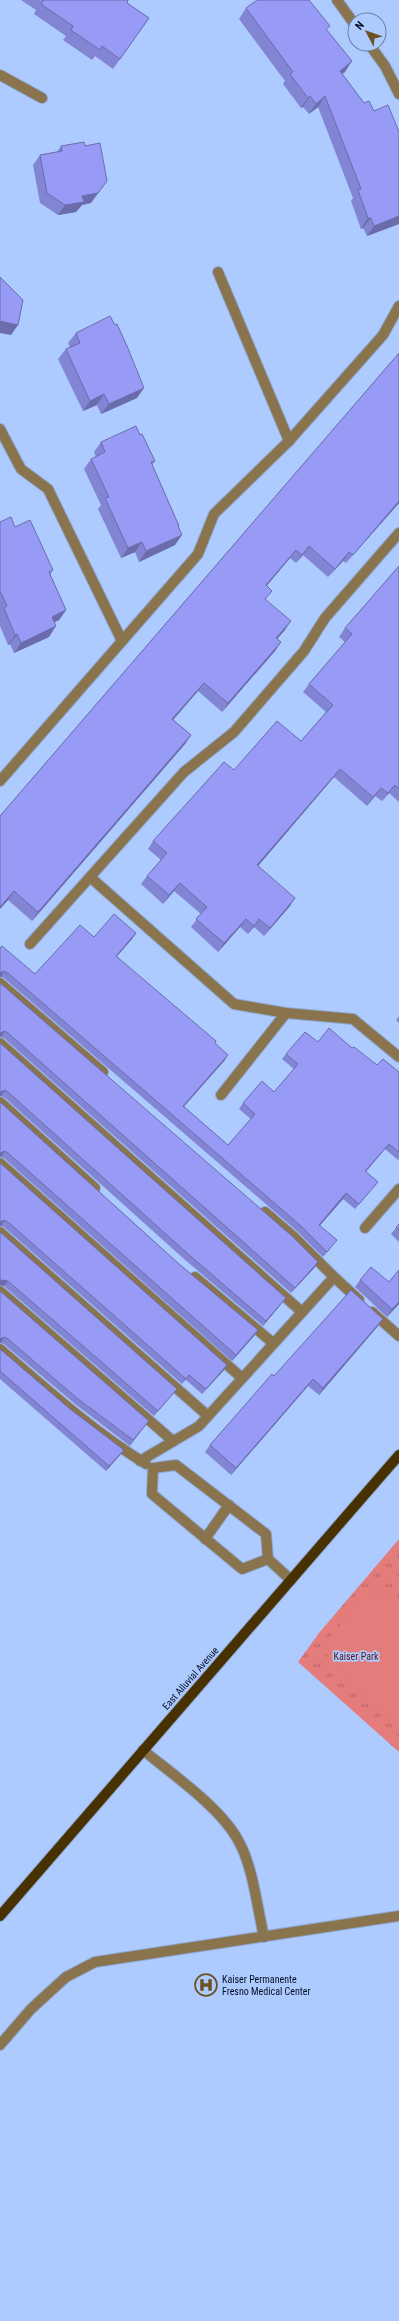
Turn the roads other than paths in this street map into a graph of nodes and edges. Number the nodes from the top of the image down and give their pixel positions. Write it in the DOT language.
graph roads {
  1 [pos="337,0"];
  2 [pos="347,14"];
  3 [pos="375,52"];
  4 [pos="0,75"];
  5 [pos="399,94"];
  6 [pos="42,98"];
  7 [pos="218,272"];
  8 [pos="399,306"];
  9 [pos="0,429"];
  10 [pos="289,441"];
  11 [pos="399,533"];
  12 [pos="122,641"];
  13 [pos="0,781"];
  14 [pos="90,878"];
  15 [pos="30,944"];
  16 [pos="0,983"];
  17 [pos="286,1013"];
  18 [pos="0,1043"];
  19 [pos="399,1057"];
  20 [pos="112,1080"];
  21 [pos="221,1095"];
  22 [pos="0,1102"];
  23 [pos="0,1163"];
  24 [pos="399,1189"];
  25 [pos="104,1196"];
  26 [pos="258,1206"];
  27 [pos="365,1228"];
  28 [pos="0,1232"];
  29 [pos="186,1269"];
  30 [pos="334,1277"];
  31 [pos="0,1291"];
  32 [pos="302,1312"];
  33 [pos="399,1336"];
  34 [pos="273,1343"];
  35 [pos="0,1349"];
  36 [pos="242,1378"];
  37 [pos="208,1416"];
  38 [pos="173,1441"];
  39 [pos="399,1455"];
  40 [pos="140,1460"];
  41 [pos="153,1468"];
  42 [pos="229,1506"];
  43 [pos="205,1538"];
  44 [pos="268,1559"];
  45 [pos="292,1580"];
  46 [pos="143,1750"];
  47 [pos="0,1916"];
  48 [pos="399,1916"];
  49 [pos="264,1936"];
  50 [pos="0,2045"];
  1 -- 2 [label="street"];
  3 -- 5 [label="street"];
  4 -- 6 [label="street"];
  7 -- 10 [label="street"];
  8 -- 10 [label="street"];
  9 -- 12 [label="street"];
  10 -- 12 [label="street"];
  11 -- 14 [label="street"];
  12 -- 13 [label="street"];
  14 -- 15 [label="street"];
  14 -- 17 [label="street"];
  16 -- 20 [label="street"];
  17 -- 19 [label="street"];
  17 -- 21 [label="street"];
  18 -- 32 [label="street"];
  22 -- 25 [label="street"];
  23 -- 36 [label="street"];
  24 -- 27 [label="street"];
  26 -- 30 [label="street"];
  28 -- 37 [label="street"];
  29 -- 34 [label="street"];
  30 -- 32 [label="street"];
  30 -- 33 [label="street"];
  31 -- 38 [label="street"];
  32 -- 34 [label="street"];
  34 -- 36 [label="street"];
  35 -- 40 [label="street"];
  36 -- 37 [label="street"];
  37 -- 38 [label="street"];
  38 -- 40 [label="street"];
  39 -- 45 [label="main road, East Alluvial Avenue"];
  40 -- 41 [label="street"];
  41 -- 42 [label="street"];
  41 -- 43 [label="street"];
  42 -- 43 [label="street"];
  42 -- 44 [label="street"];
  43 -- 44 [label="street"];
  44 -- 45 [label="street"];
  45 -- 46 [label="main road, East Alluvial Avenue"];
  46 -- 47 [label="main road, East Alluvial Avenue"];
  46 -- 49 [label="street"];
  48 -- 49 [label="street"];
  49 -- 50 [label="street"];
}
